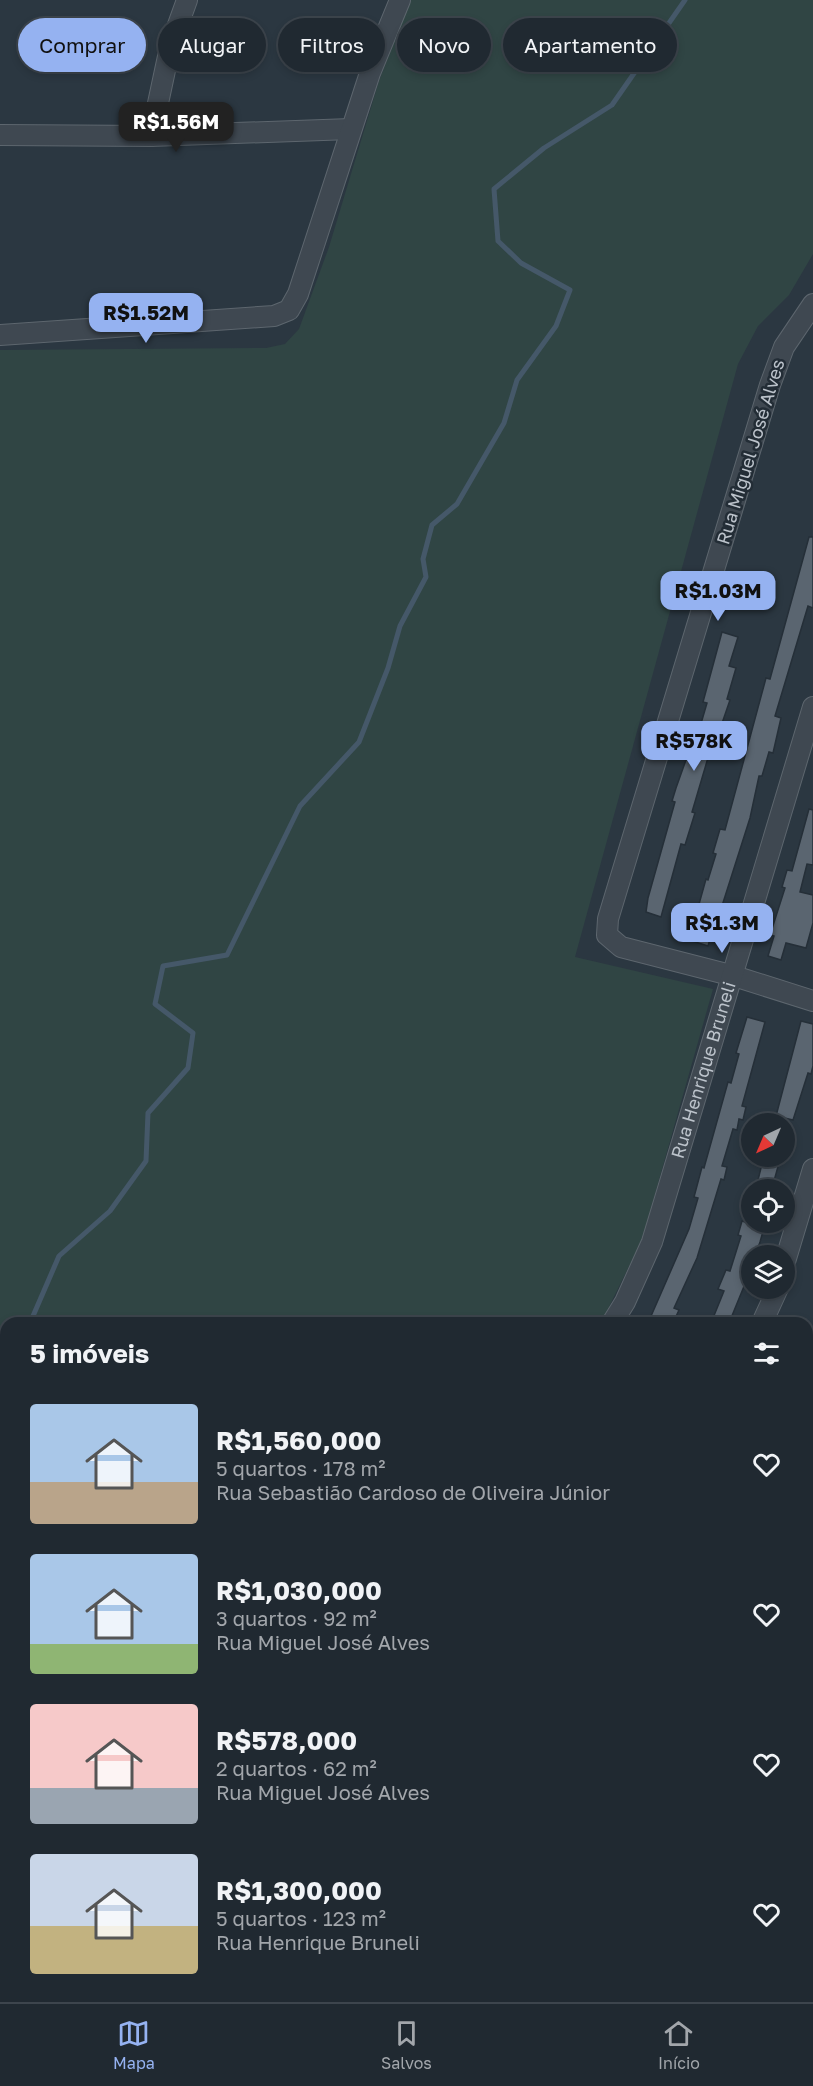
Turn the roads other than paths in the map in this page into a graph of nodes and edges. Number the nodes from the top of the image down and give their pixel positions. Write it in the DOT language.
graph roads {
  1 [pos="187,0"];
  2 [pos="400,0"];
  3 [pos="351,129"];
  4 [pos="0,135"];
  5 [pos="150,135"];
  6 [pos="813,304"];
  7 [pos="0,335"];
  8 [pos="813,707"];
  9 [pos="734,976"];
  10 [pos="813,1000"];
  11 [pos="813,1169"];
  12 [pos="790,1245"];
  13 [pos="772,1299"];
  14 [pos="616,1317"];
  15 [pos="765,1317"];
  1 -- 5 [label="street"];
  2 -- 3 [label="street"];
  3 -- 5 [label="street"];
  3 -- 7 [label="street"];
  4 -- 5 [label="street"];
  6 -- 9 [label="street, Rua Miguel José Alves"];
  8 -- 9 [label="street, Rua Henrique Bruneli"];
  9 -- 10 [label="street"];
  9 -- 14 [label="street, Rua Henrique Bruneli"];
  11 -- 12 [label="street"];
  13 -- 15 [label="street"];
}
